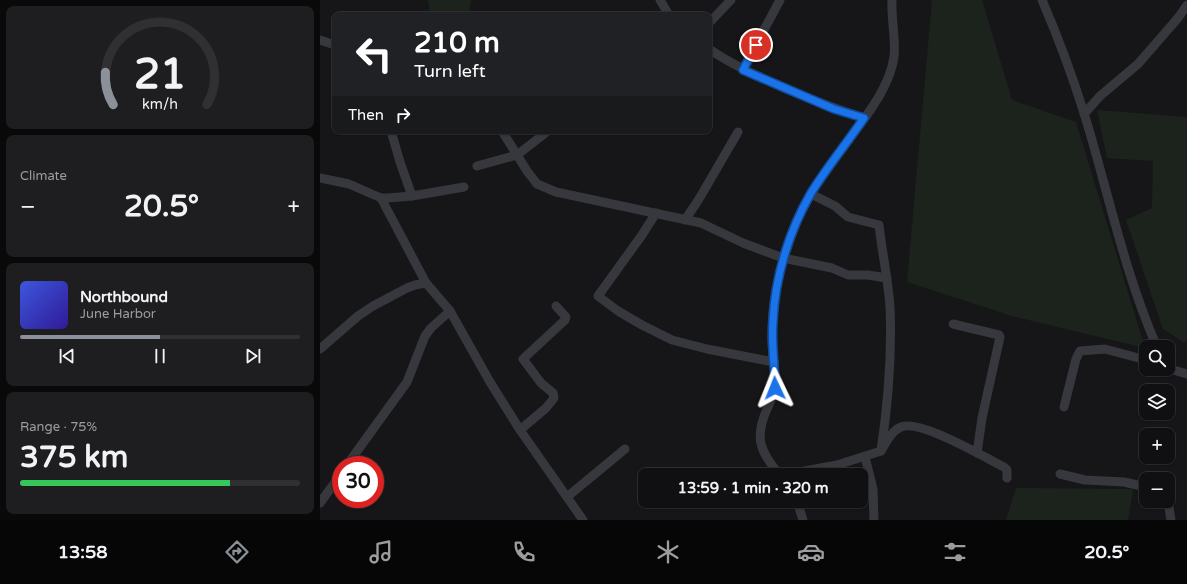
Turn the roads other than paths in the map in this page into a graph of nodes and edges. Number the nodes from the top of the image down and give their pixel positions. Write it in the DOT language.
graph roads {
  1 [pos="660,0"];
  2 [pos="731,0"];
  3 [pos="780,0"];
  4 [pos="892,0"];
  5 [pos="1042,0"];
  6 [pos="1187,5"];
  7 [pos="667,12"];
  8 [pos="712,20"];
  9 [pos="320,40"];
  10 [pos="332,44"];
  11 [pos="712,51"];
  12 [pos="743,70"];
  13 [pos="1084,114"];
  14 [pos="864,118"];
  15 [pos="738,132"];
  16 [pos="392,134"];
  17 [pos="504,134"];
  18 [pos="544,134"];
  19 [pos="517,155"];
  20 [pos="477,166"];
  21 [pos="320,178"];
  22 [pos="464,187"];
  23 [pos="811,194"];
  24 [pos="412,196"];
  25 [pos="381,198"];
  26 [pos="656,213"];
  27 [pos="685,220"];
  28 [pos="783,258"];
  29 [pos="887,278"];
  30 [pos="426,283"];
  31 [pos="556,306"];
  32 [pos="450,311"];
  33 [pos="953,324"];
  34 [pos="1154,340"];
  35 [pos="320,348"];
  36 [pos="1139,358"];
  37 [pos="774,362"];
  38 [pos="1175,370"];
  39 [pos="1187,374"];
  40 [pos="1064,407"];
  41 [pos="520,430"];
  42 [pos="624,449"];
  43 [pos="881,451"];
  44 [pos="977,453"];
  45 [pos="354,456"];
  46 [pos="865,457"];
  47 [pos="774,468"];
  48 [pos="821,468"];
  49 [pos="1060,474"];
  50 [pos="1007,478"];
  51 [pos="1139,485"];
  52 [pos="332,486"];
  53 [pos="567,497"];
  54 [pos="320,503"];
  55 [pos="799,508"];
  56 [pos="1169,508"];
  57 [pos="583,520"];
  58 [pos="803,520"];
  59 [pos="874,520"];
  60 [pos="1171,520"];
  1 -- 7 [label="street"];
  2 -- 8 [label="street"];
  3 -- 12 [label="street"];
  4 -- 14 [label="street"];
  5 -- 13 [label="street"];
  6 -- 13 [label="street"];
  9 -- 10 [label="street"];
  11 -- 12 [label="street"];
  12 -- 14 [label="street"];
  13 -- 34 [label="street"];
  14 -- 23 [label="street"];
  15 -- 27 [label="street"];
  16 -- 24 [label="street"];
  17 -- 19 [label="street"];
  18 -- 19 [label="street"];
  19 -- 20 [label="street"];
  19 -- 26 [label="street"];
  21 -- 25 [label="street"];
  22 -- 24 [label="street"];
  23 -- 28 [label="street"];
  23 -- 29 [label="street"];
  24 -- 25 [label="street"];
  25 -- 30 [label="street"];
  26 -- 27 [label="street"];
  26 -- 37 [label="street"];
  27 -- 28 [label="street"];
  28 -- 29 [label="street"];
  28 -- 37 [label="street"];
  29 -- 43 [label="street"];
  30 -- 32 [label="street"];
  30 -- 35 [label="street"];
  31 -- 41 [label="street"];
  32 -- 41 [label="street"];
  32 -- 45 [label="street"];
  33 -- 44 [label="street"];
  36 -- 40 [label="street"];
  37 -- 47 [label="street"];
  38 -- 39 [label="street"];
  41 -- 53 [label="street"];
  42 -- 53 [label="street"];
  43 -- 44 [label="street"];
  43 -- 46 [label="street"];
  44 -- 50 [label="street"];
  46 -- 48 [label="street"];
  46 -- 59 [label="street"];
  49 -- 51 [label="street"];
  52 -- 54 [label="street"];
  53 -- 57 [label="street"];
  55 -- 58 [label="street"];
  56 -- 60 [label="street"];
}
